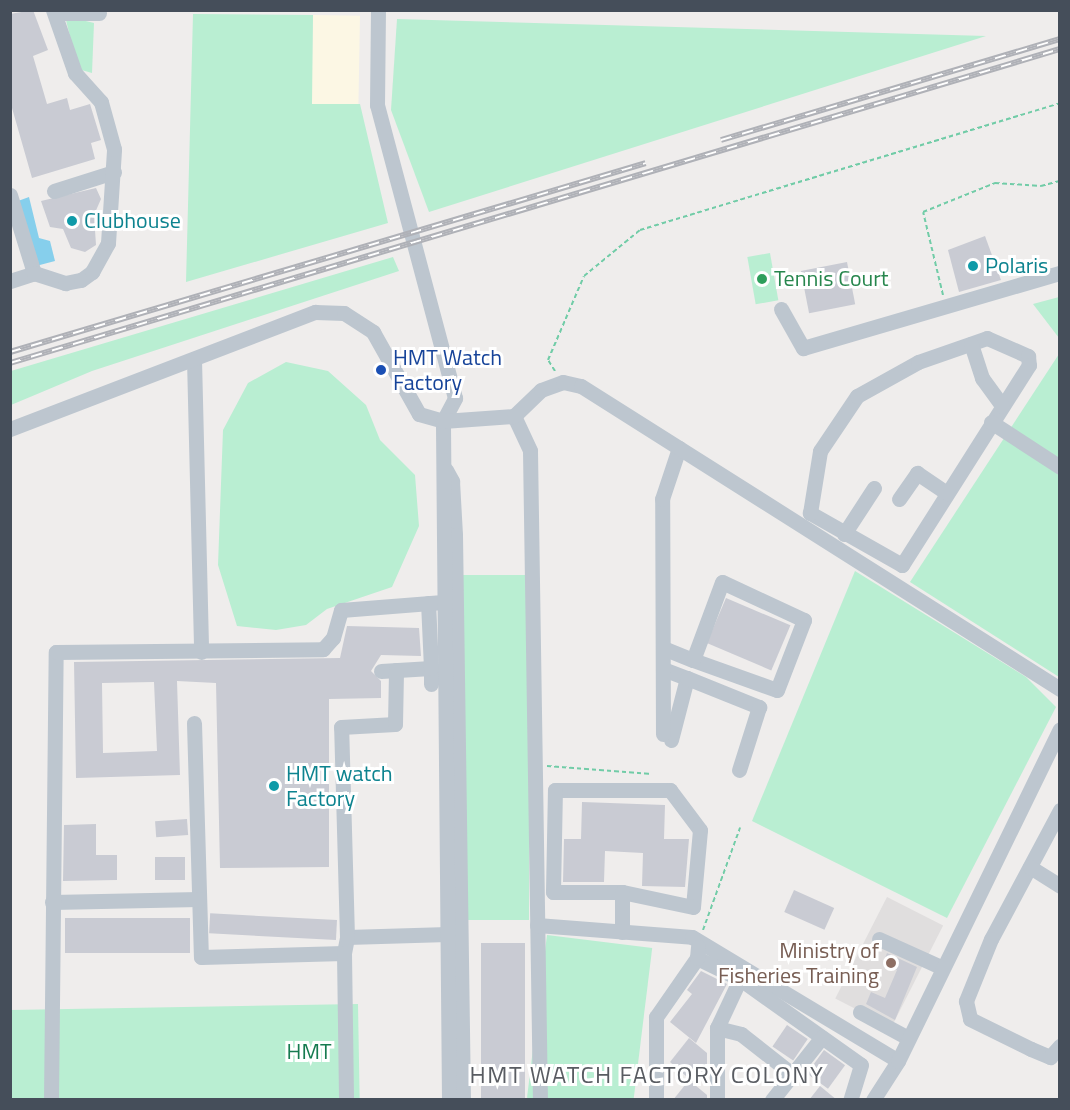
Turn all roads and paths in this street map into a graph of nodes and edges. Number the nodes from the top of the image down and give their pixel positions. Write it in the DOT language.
graph roads {
  1 [pos="378,10"];
  2 [pos="54,12"];
  3 [pos="99,13"];
  4 [pos="1059,103"];
  5 [pos="114,172"];
  6 [pos="1059,181"];
  7 [pos="54,191"];
  8 [pos="10,195"];
  9 [pos="34,273"];
  10 [pos="1059,273"];
  11 [pos="10,281"];
  12 [pos="947,306"];
  13 [pos="782,309"];
  14 [pos="970,344"];
  15 [pos="194,359"];
  16 [pos="563,382"];
  17 [pos="1002,406"];
  18 [pos="514,416"];
  19 [pos="443,421"];
  20 [pos="991,422"];
  21 [pos="10,429"];
  22 [pos="680,448"];
  23 [pos="1059,467"];
  24 [pos="446,470"];
  25 [pos="874,488"];
  26 [pos="947,493"];
  27 [pos="899,499"];
  28 [pos="844,534"];
  29 [pos="436,603"];
  30 [pos="663,648"];
  31 [pos="201,652"];
  32 [pos="693,660"];
  33 [pos="431,668"];
  34 [pos="663,669"];
  35 [pos="687,678"];
  36 [pos="431,684"];
  37 [pos="1059,689"];
  38 [pos="194,723"];
  39 [pos="1059,729"];
  40 [pos="535,765"];
  41 [pos="739,770"];
  42 [pos="652,774"];
  43 [pos="1059,810"];
  44 [pos="740,828"];
  45 [pos="1030,867"];
  46 [pos="1059,886"];
  47 [pos="622,892"];
  48 [pos="199,899"];
  49 [pos="52,902"];
  50 [pos="537,925"];
  51 [pos="622,932"];
  52 [pos="448,934"];
  53 [pos="347,937"];
  54 [pos="879,939"];
  55 [pos="699,941"];
  56 [pos="344,953"];
  57 [pos="697,958"];
  58 [pos="943,968"];
  59 [pos="740,979"];
  60 [pos="860,1012"];
  61 [pos="717,1028"];
  62 [pos="822,1037"];
  63 [pos="908,1038"];
  64 [pos="1059,1046"];
  65 [pos="898,1061"];
  66 [pos="792,1074"];
  67 [pos="51,1100"];
  68 [pos="346,1100"];
  69 [pos="449,1100"];
  70 [pos="463,1100"];
  71 [pos="540,1100"];
  72 [pos="657,1100"];
  73 [pos="717,1100"];
  74 [pos="772,1100"];
  75 [pos="850,1100"];
  76 [pos="873,1100"];
  1 -- 19 [label="street"];
  2 -- 3 [label="street"];
  2 -- 5 [label="street"];
  4 -- 16 [label="path"];
  5 -- 7 [label="street"];
  5 -- 9 [label="street"];
  6 -- 12 [label="path"];
  8 -- 9 [label="street"];
  9 -- 11 [label="street"];
  10 -- 12 [label="street"];
  12 -- 13 [label="street"];
  14 -- 17 [label="street"];
  14 -- 17 [label="street"];
  14 -- 28 [label="street"];
  15 -- 19 [label="street"];
  15 -- 21 [label="street"];
  15 -- 31 [label="street"];
  16 -- 18 [label="street"];
  16 -- 22 [label="street"];
  17 -- 20 [label="street"];
  18 -- 19 [label="street"];
  18 -- 40 [label="street"];
  19 -- 24 [label="street"];
  20 -- 23 [label="street"];
  20 -- 26 [label="street"];
  22 -- 30 [label="street"];
  22 -- 37 [label="street"];
  24 -- 29 [label="street"];
  24 -- 70 [label="street"];
  25 -- 28 [label="street"];
  26 -- 27 [label="street"];
  26 -- 28 [label="street"];
  29 -- 31 [label="street"];
  29 -- 33 [label="street"];
  29 -- 52 [label="street"];
  30 -- 32 [label="street"];
  30 -- 34 [label="street"];
  31 -- 49 [label="street"];
  32 -- 32 [label="street"];
  33 -- 36 [label="street"];
  33 -- 53 [label="street"];
  34 -- 35 [label="street"];
  34 -- 35 [label="street"];
  35 -- 41 [label="street"];
  38 -- 48 [label="street"];
  39 -- 58 [label="street"];
  40 -- 42 [label="path"];
  40 -- 50 [label="street"];
  43 -- 45 [label="street"];
  44 -- 55 [label="path"];
  45 -- 46 [label="street"];
  45 -- 64 [label="street"];
  47 -- 47 [label="street"];
  47 -- 51 [label="street"];
  48 -- 49 [label="street"];
  48 -- 56 [label="street"];
  49 -- 67 [label="street"];
  50 -- 51 [label="street"];
  50 -- 71 [label="street"];
  51 -- 55 [label="street"];
  52 -- 53 [label="street"];
  52 -- 69 [label="street"];
  53 -- 56 [label="street"];
  54 -- 58 [label="street"];
  55 -- 57 [label="street"];
  55 -- 65 [label="street"];
  56 -- 68 [label="street"];
  57 -- 59 [label="street"];
  57 -- 72 [label="street"];
  58 -- 63 [label="street"];
  59 -- 61 [label="street"];
  59 -- 62 [label="street"];
  60 -- 63 [label="street"];
  61 -- 66 [label="street"];
  61 -- 73 [label="street"];
  62 -- 66 [label="street"];
  62 -- 75 [label="street"];
  63 -- 65 [label="street"];
  65 -- 76 [label="street"];
  66 -- 74 [label="street"];
}
